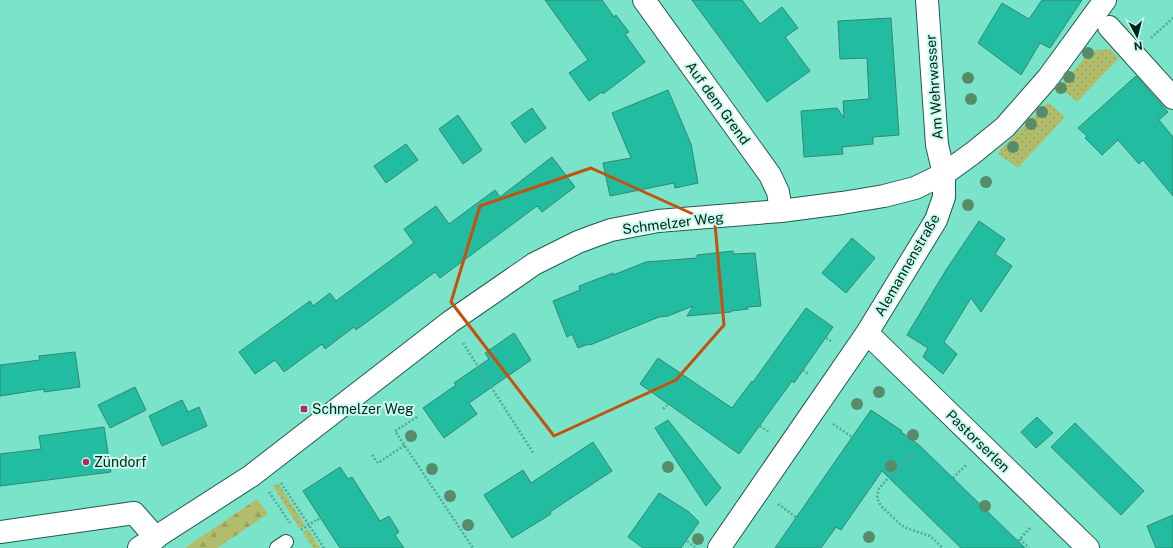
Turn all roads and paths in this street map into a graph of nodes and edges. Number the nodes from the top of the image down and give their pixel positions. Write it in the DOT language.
graph roads {
  1 [pos="644,0"];
  2 [pos="927,0"];
  3 [pos="1105,0"];
  4 [pos="1173,18"];
  5 [pos="1108,27"];
  6 [pos="1134,54"];
  7 [pos="1173,98"];
  8 [pos="944,174"];
  9 [pos="781,211"];
  10 [pos="450,322"];
  11 [pos="867,333"];
  12 [pos="667,405"];
  13 [pos="664,409"];
  14 [pos="417,417"];
  15 [pos="830,422"];
  16 [pos="852,437"];
  17 [pos="405,445"];
  18 [pos="912,452"];
  19 [pos="372,454"];
  20 [pos="534,454"];
  21 [pos="970,461"];
  22 [pos="262,468"];
  23 [pos="953,478"];
  24 [pos="319,520"];
  25 [pos="309,525"];
  26 [pos="293,527"];
  27 [pos="0,532"];
  28 [pos="297,533"];
  29 [pos="684,539"];
  30 [pos="1020,539"];
  31 [pos="148,543"];
  32 [pos="324,548"];
  33 [pos="473,548"];
  34 [pos="697,548"];
  35 [pos="719,548"];
  36 [pos="943,548"];
  37 [pos="1029,548"];
  38 [pos="1088,548"];
  1 -- 9 [label="street, Auf dem Grend"];
  2 -- 8 [label="street, Am Wehrwasser"];
  3 -- 8 [label="street"];
  4 -- 6 [label="path"];
  5 -- 6 [label="street"];
  6 -- 7 [label="street"];
  8 -- 9 [label="street, Schmelzer Weg"];
  8 -- 11 [label="street, Alemannenstraße"];
  9 -- 10 [label="street, Schmelzer Weg"];
  10 -- 20 [label="path"];
  10 -- 22 [label="street, Schmelzer Weg"];
  11 -- 35 [label="street, Alemannenstraße"];
  11 -- 38 [label="street, Pastorserlen"];
  12 -- 13 [label="path"];
  14 -- 17 [label="path"];
  15 -- 16 [label="path"];
  17 -- 19 [label="path"];
  17 -- 33 [label="path"];
  18 -- 36 [label="path"];
  21 -- 23 [label="path"];
  22 -- 25 [label="path"];
  22 -- 26 [label="path"];
  22 -- 31 [label="street, Schmelzer Weg"];
  24 -- 25 [label="path"];
  25 -- 28 [label="path"];
  25 -- 32 [label="path"];
  27 -- 31 [label="street, Schmelzer Weg"];
  29 -- 34 [label="path"];
  30 -- 37 [label="path"];
}
